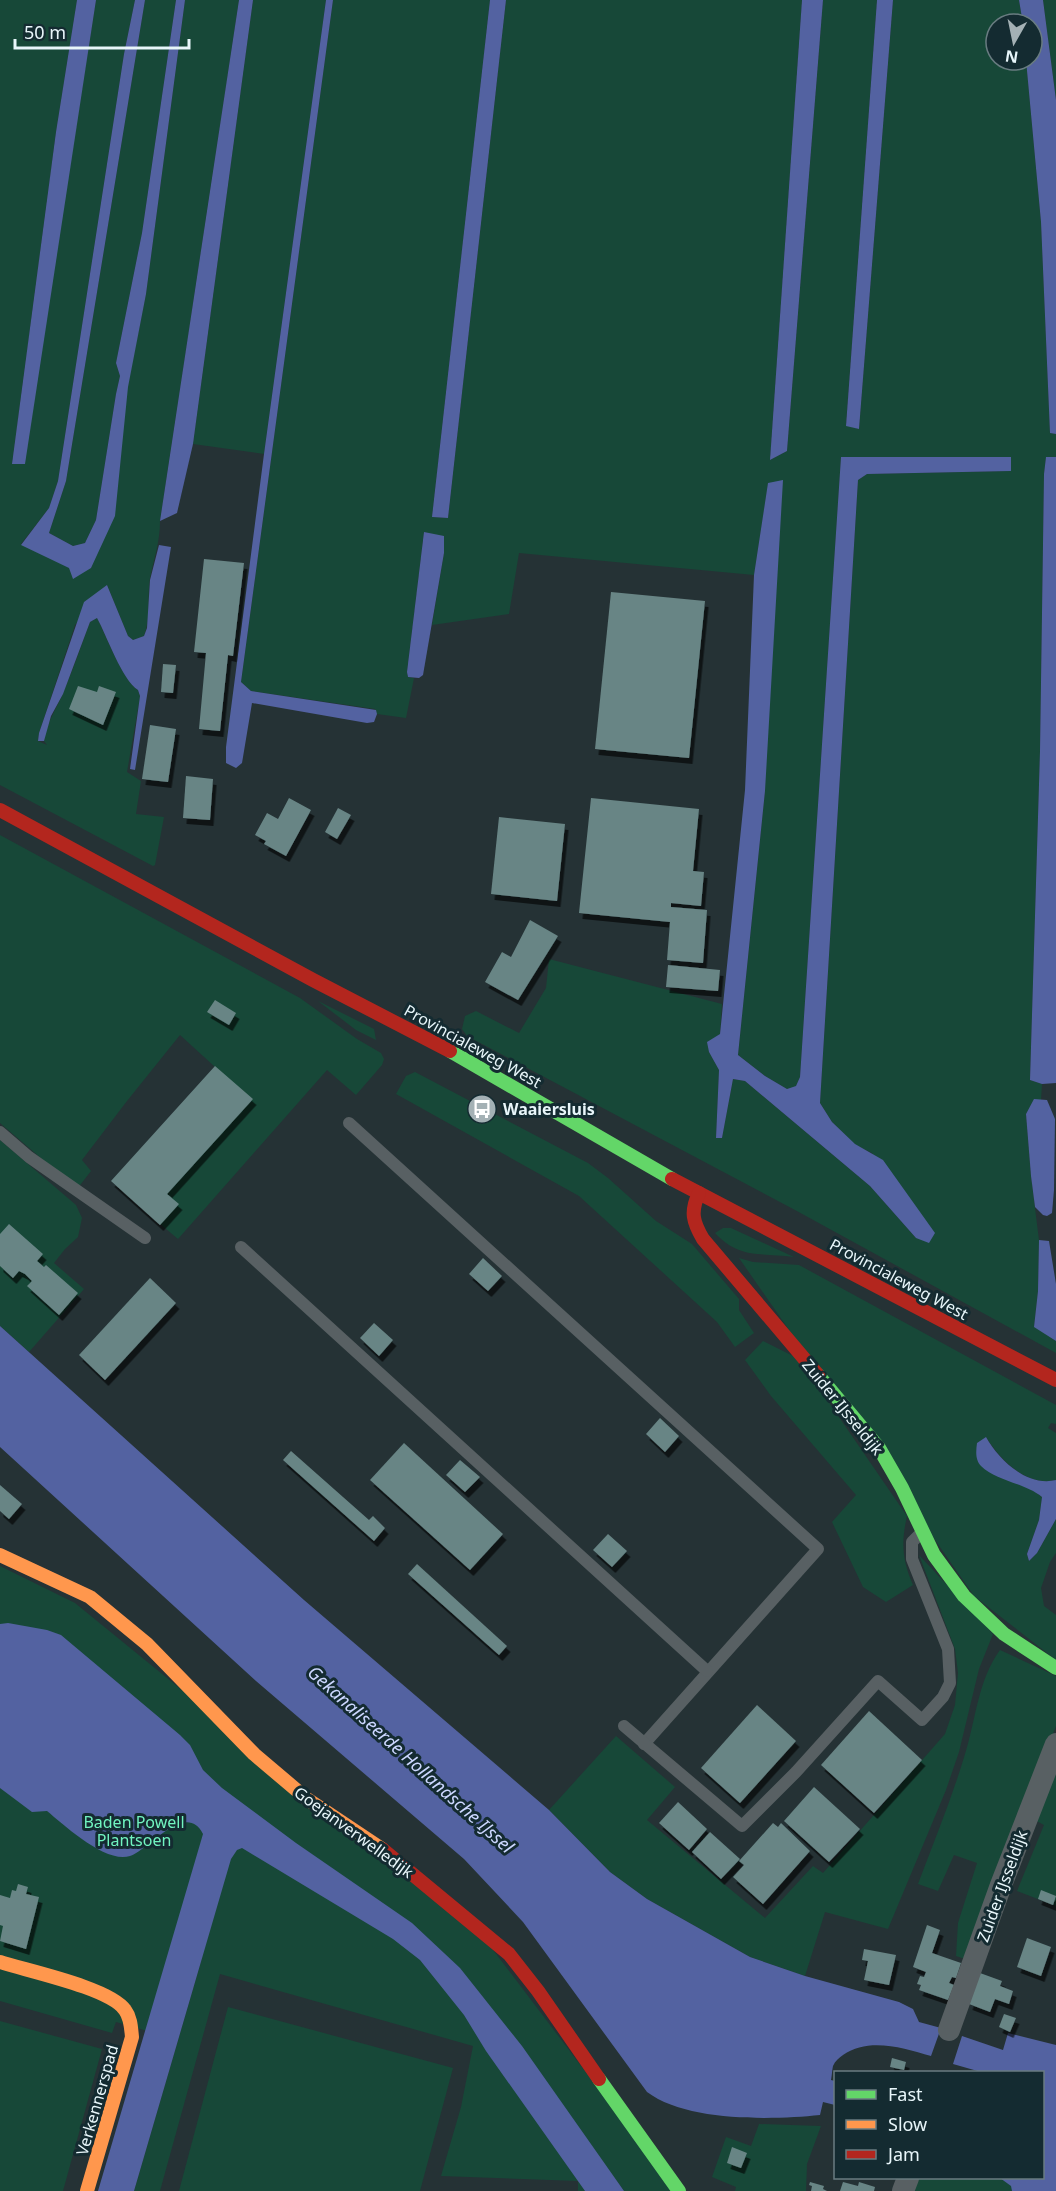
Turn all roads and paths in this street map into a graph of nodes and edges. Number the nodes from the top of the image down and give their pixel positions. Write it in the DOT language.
graph roads {
  1 [pos="0,810"];
  2 [pos="349,1123"];
  3 [pos="0,1132"];
  4 [pos="699,1193"];
  5 [pos="145,1238"];
  6 [pos="241,1246"];
  7 [pos="1056,1380"];
  8 [pos="923,1531"];
  9 [pos="0,1555"];
  10 [pos="1056,1668"];
  11 [pos="707,1671"];
  12 [pos="624,1726"];
  13 [pos="644,1744"];
  14 [pos="1056,1744"];
  15 [pos="0,1962"];
  16 [pos="949,2030"];
  17 [pos="87,2191"];
  18 [pos="679,2191"];
  1 -- 4 [label="street, Provincialeweg West"];
  2 -- 11 [label="lane"];
  3 -- 5 [label="lane"];
  4 -- 7 [label="street, Provincialeweg West"];
  4 -- 8 [label="street, Zuider IJsseldijk"];
  6 -- 11 [label="lane"];
  8 -- 10 [label="street, Zuider IJsseldijk"];
  8 -- 13 [label="lane"];
  9 -- 18 [label="street, Goejanverwelledijk"];
  11 -- 13 [label="lane"];
  12 -- 13 [label="lane"];
  14 -- 16 [label="street, Zuider IJsseldijk"];
  15 -- 17 [label="street, Verkennerspad"];
}
